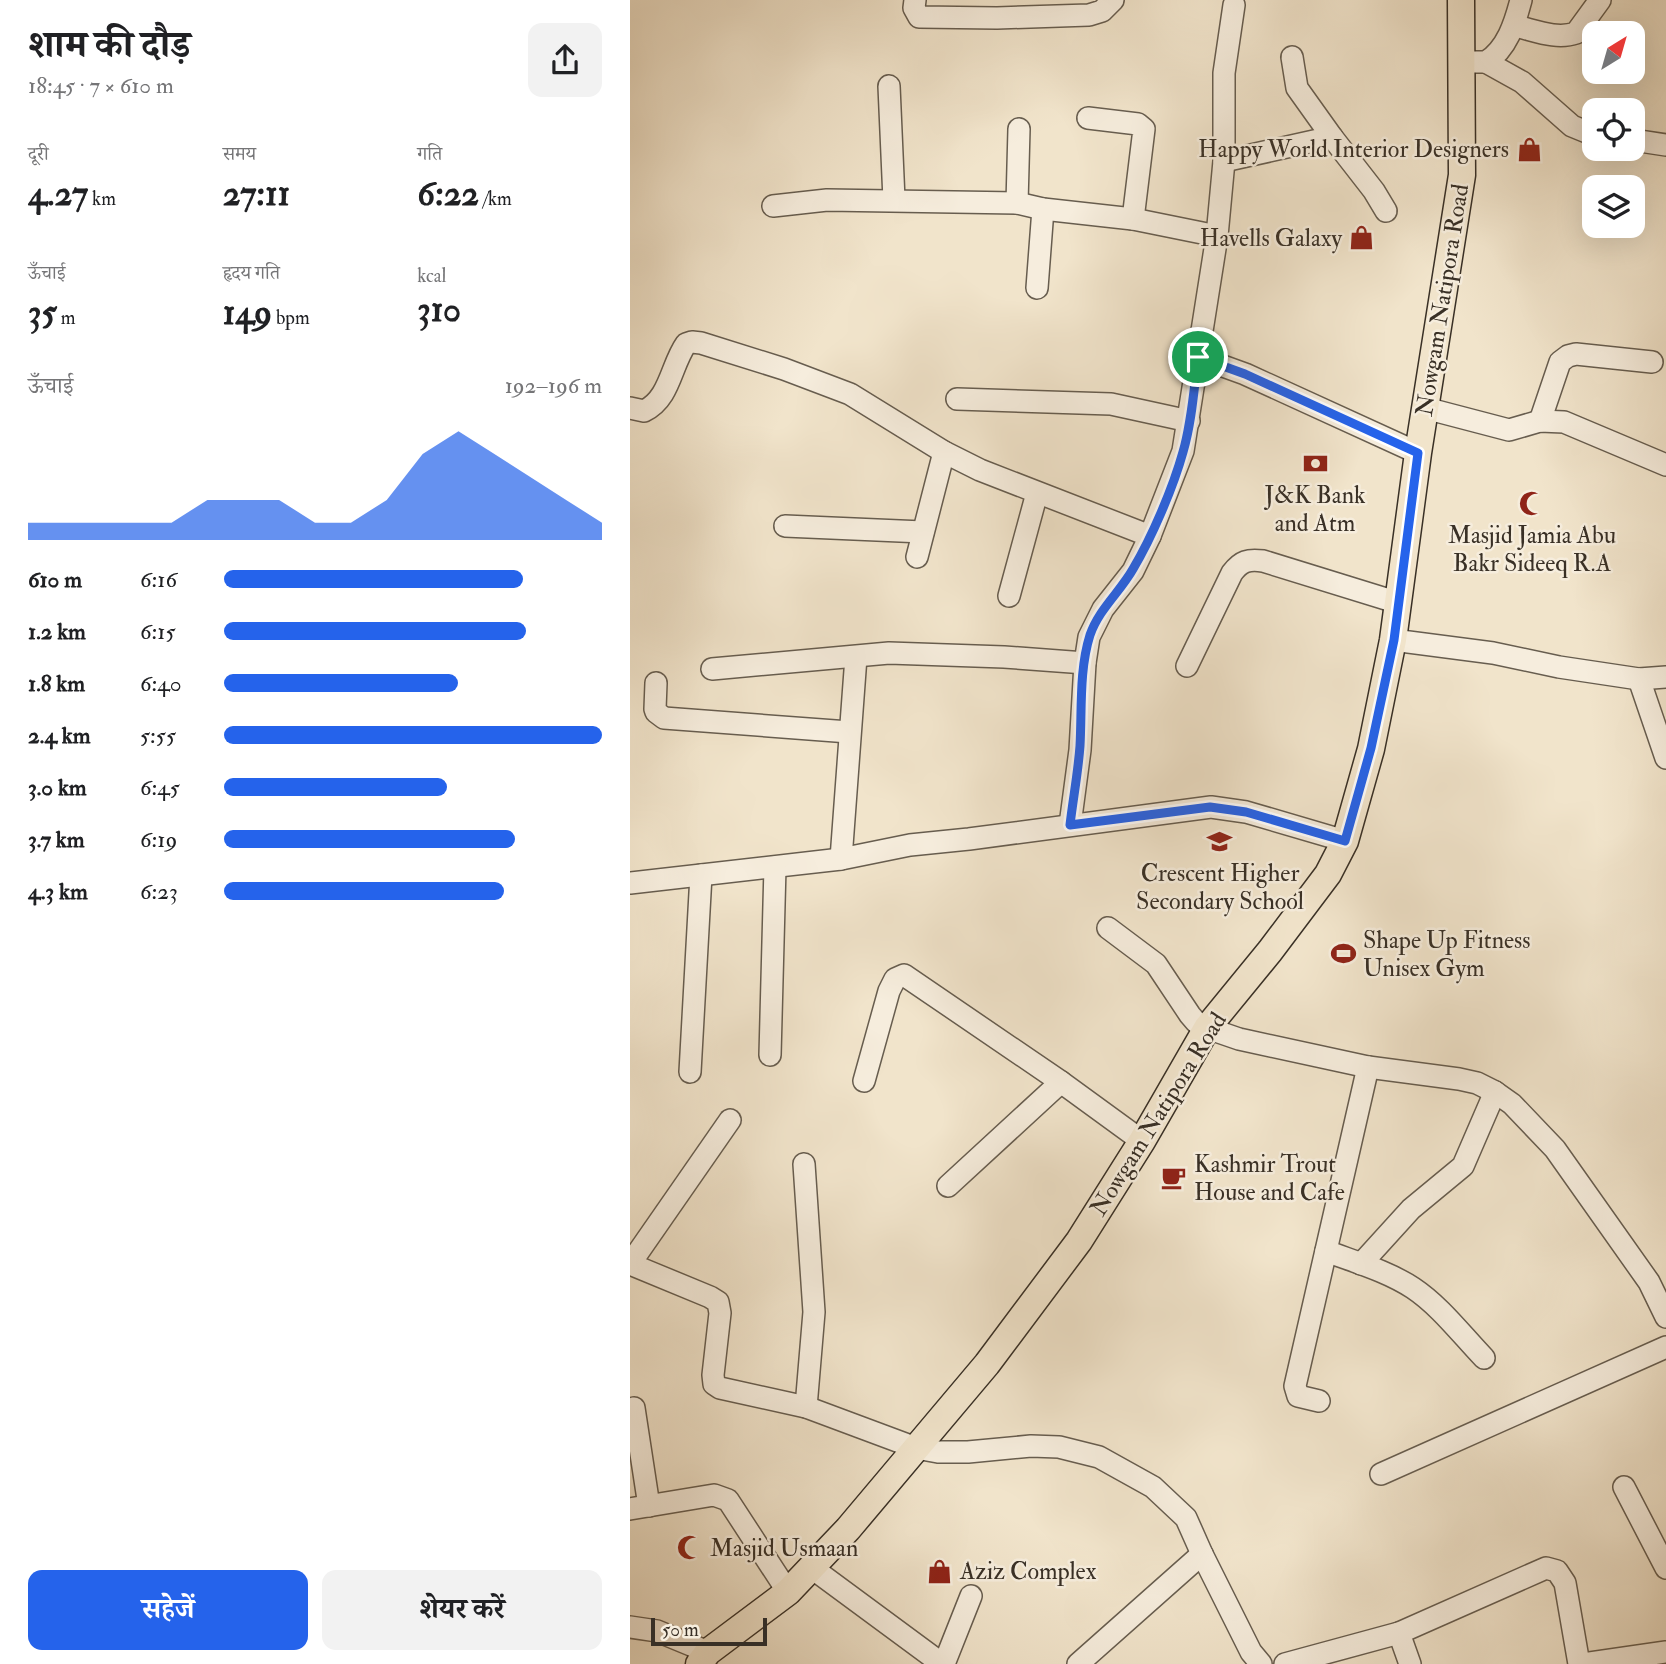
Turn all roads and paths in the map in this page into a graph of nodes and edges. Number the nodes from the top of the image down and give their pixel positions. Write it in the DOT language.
graph roads {
  1 [pos="915,0"];
  2 [pos="1113,0"];
  3 [pos="1461,0"];
  4 [pos="1521,0"];
  5 [pos="1600,0"];
  6 [pos="1234,5"];
  7 [pos="1515,26"];
  8 [pos="1292,57"];
  9 [pos="1474,62"];
  10 [pos="888,86"];
  11 [pos="1087,118"];
  12 [pos="1019,129"];
  13 [pos="1582,132"];
  14 [pos="1332,137"];
  15 [pos="1645,142"];
  16 [pos="1666,145"];
  17 [pos="1224,161"];
  18 [pos="894,200"];
  19 [pos="1017,203"];
  20 [pos="773,206"];
  21 [pos="1043,209"];
  22 [pos="1386,211"];
  23 [pos="1133,219"];
  24 [pos="1217,236"];
  25 [pos="1037,288"];
  26 [pos="1198,357"];
  27 [pos="1652,362"];
  28 [pos="957,399"];
  29 [pos="630,408"];
  30 [pos="1425,408"];
  31 [pos="1189,421"];
  32 [pos="1540,421"];
  33 [pos="944,452"];
  34 [pos="1418,453"];
  35 [pos="1666,465"];
  36 [pos="1037,493"];
  37 [pos="785,526"];
  38 [pos="923,532"];
  39 [pos="1150,536"];
  40 [pos="917,557"];
  41 [pos="1009,596"];
  42 [pos="1399,603"];
  43 [pos="1394,640"];
  44 [pos="856,657"];
  45 [pos="1084,663"];
  46 [pos="1187,666"];
  47 [pos="712,670"];
  48 [pos="1666,677"];
  49 [pos="1639,679"];
  50 [pos="656,683"];
  51 [pos="849,732"];
  52 [pos="1666,758"];
  53 [pos="1070,825"];
  54 [pos="1345,841"];
  55 [pos="841,859"];
  56 [pos="775,867"];
  57 [pos="701,875"];
  58 [pos="630,883"];
  59 [pos="1108,928"];
  60 [pos="1207,1028"];
  61 [pos="770,1055"];
  62 [pos="1368,1067"];
  63 [pos="690,1072"];
  64 [pos="864,1081"];
  65 [pos="1061,1082"];
  66 [pos="1495,1091"];
  67 [pos="730,1119"];
  68 [pos="1142,1141"];
  69 [pos="804,1164"];
  70 [pos="948,1186"];
  71 [pos="1326,1251"];
  72 [pos="630,1264"];
  73 [pos="1361,1264"];
  74 [pos="1658,1278"];
  75 [pos="1666,1317"];
  76 [pos="1666,1347"];
  77 [pos="1484,1358"];
  78 [pos="1319,1401"];
  79 [pos="806,1407"];
  80 [pos="634,1408"];
  81 [pos="916,1448"];
  82 [pos="1381,1474"];
  83 [pos="1624,1487"];
  84 [pos="640,1508"];
  85 [pos="1202,1554"];
  86 [pos="812,1568"];
  87 [pos="1666,1568"];
  88 [pos="788,1592"];
  89 [pos="971,1597"];
  90 [pos="630,1627"];
  91 [pos="1399,1633"];
  92 [pos="1666,1652"];
  93 [pos="703,1658"];
  94 [pos="1642,1659"];
  95 [pos="943,1664"];
  96 [pos="1077,1664"];
  97 [pos="1261,1664"];
  98 [pos="1285,1664"];
  99 [pos="1409,1664"];
  100 [pos="1581,1664"];
  1 -- 2 [label="street"];
  3 -- 9 [label="main road, Nowgam Natipora Road"];
  4 -- 7 [label="street"];
  5 -- 7 [label="street"];
  6 -- 17 [label="street"];
  7 -- 9 [label="street"];
  8 -- 14 [label="street"];
  9 -- 13 [label="street"];
  9 -- 30 [label="main road, Nowgam Natipora Road"];
  10 -- 18 [label="street"];
  11 -- 23 [label="street"];
  12 -- 19 [label="street"];
  14 -- 17 [label="street"];
  14 -- 22 [label="street"];
  15 -- 16 [label="street"];
  17 -- 24 [label="street"];
  18 -- 19 [label="street"];
  18 -- 20 [label="street"];
  19 -- 21 [label="street"];
  21 -- 23 [label="street"];
  21 -- 25 [label="street"];
  23 -- 24 [label="street"];
  24 -- 26 [label="street"];
  26 -- 31 [label="street"];
  26 -- 34 [label="street"];
  27 -- 32 [label="street"];
  28 -- 31 [label="street"];
  29 -- 33 [label="street"];
  30 -- 32 [label="street"];
  30 -- 34 [label="main road, Nowgam Natipora Road"];
  31 -- 39 [label="street"];
  32 -- 35 [label="street"];
  33 -- 36 [label="street"];
  33 -- 38 [label="street"];
  34 -- 42 [label="main road, Nowgam Natipora Road"];
  36 -- 39 [label="street"];
  36 -- 41 [label="street"];
  37 -- 38 [label="street"];
  38 -- 40 [label="street"];
  39 -- 45 [label="street"];
  42 -- 43 [label="main road, Nowgam Natipora Road"];
  42 -- 46 [label="street"];
  43 -- 49 [label="street"];
  43 -- 54 [label="main road, Nowgam Natipora Road"];
  44 -- 45 [label="street"];
  44 -- 47 [label="street"];
  44 -- 51 [label="street"];
  45 -- 53 [label="street"];
  48 -- 49 [label="street"];
  49 -- 52 [label="street"];
  50 -- 51 [label="street"];
  51 -- 55 [label="street"];
  53 -- 54 [label="street"];
  53 -- 55 [label="street"];
  54 -- 60 [label="main road, Nowgam Natipora Road"];
  55 -- 56 [label="street"];
  56 -- 57 [label="street"];
  56 -- 61 [label="street"];
  57 -- 58 [label="street"];
  57 -- 63 [label="street"];
  59 -- 60 [label="street"];
  60 -- 62 [label="street"];
  60 -- 68 [label="main road, Nowgam Natipora Road"];
  62 -- 66 [label="street"];
  62 -- 71 [label="street"];
  64 -- 65 [label="street"];
  65 -- 68 [label="street"];
  65 -- 70 [label="street"];
  66 -- 73 [label="street"];
  66 -- 74 [label="street"];
  67 -- 72 [label="street"];
  68 -- 81 [label="main road, Nowgam Natipora Road"];
  69 -- 79 [label="street"];
  71 -- 73 [label="street"];
  71 -- 78 [label="street"];
  72 -- 79 [label="street"];
  73 -- 77 [label="street"];
  74 -- 75 [label="street"];
  76 -- 82 [label="street"];
  79 -- 81 [label="street"];
  80 -- 84 [label="street"];
  81 -- 85 [label="street"];
  81 -- 86 [label="main road, Nowgam Natipora Road"];
  83 -- 87 [label="street"];
  84 -- 88 [label="street"];
  85 -- 96 [label="street"];
  85 -- 97 [label="street"];
  86 -- 88 [label="main road, Nowgam Natipora Road"];
  86 -- 95 [label="street"];
  88 -- 93 [label="main road, Nowgam Natipora Road"];
  89 -- 95 [label="street"];
  90 -- 93 [label="street"];
  91 -- 98 [label="street"];
  91 -- 99 [label="street"];
  91 -- 100 [label="street"];
  92 -- 94 [label="street"];
  94 -- 100 [label="street"];
}
